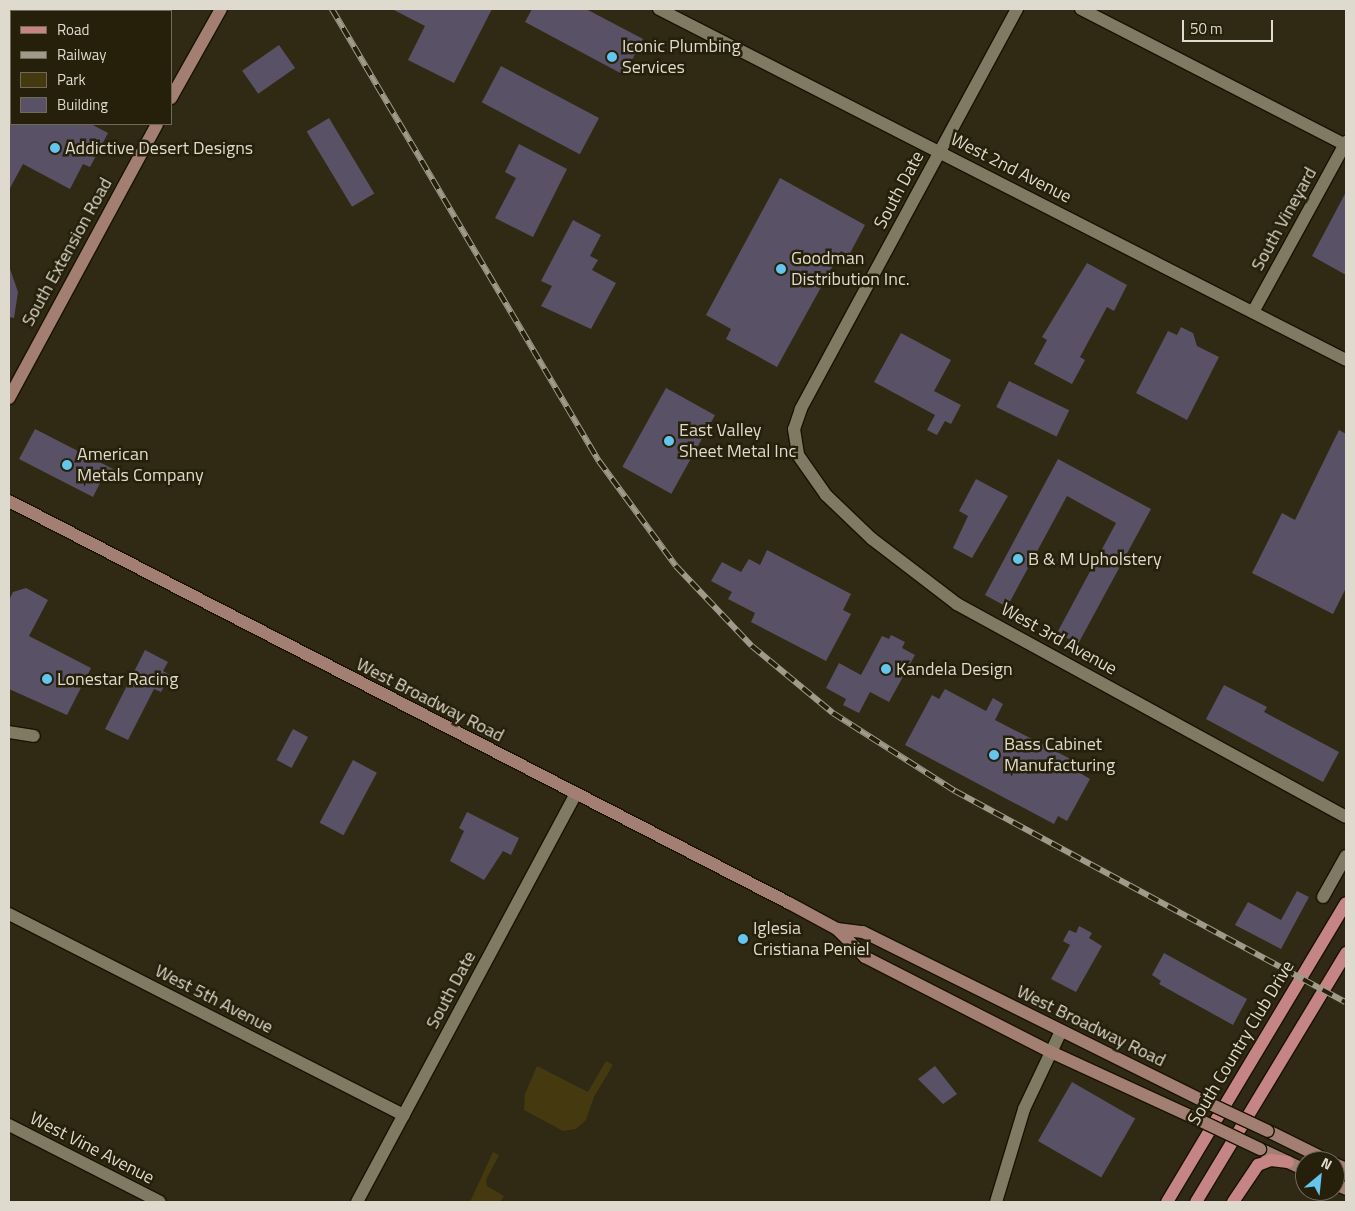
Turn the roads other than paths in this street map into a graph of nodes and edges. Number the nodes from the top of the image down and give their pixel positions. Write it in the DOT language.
graph roads {
  1 [pos="659,9"];
  2 [pos="1017,9"];
  3 [pos="1082,9"];
  4 [pos="219,10"];
  5 [pos="172,96"];
  6 [pos="156,125"];
  7 [pos="1346,144"];
  8 [pos="940,151"];
  9 [pos="1253,312"];
  10 [pos="1346,360"];
  11 [pos="9,398"];
  12 [pos="794,445"];
  13 [pos="9,501"];
  14 [pos="9,732"];
  15 [pos="34,736"];
  16 [pos="576,794"];
  17 [pos="1346,817"];
  18 [pos="1346,856"];
  19 [pos="1322,897"];
  20 [pos="1346,903"];
  21 [pos="9,914"];
  22 [pos="837,929"];
  23 [pos="1346,953"];
  24 [pos="1061,1031"];
  25 [pos="1051,1052"];
  26 [pos="404,1116"];
  27 [pos="9,1125"];
  28 [pos="1309,1151"];
  29 [pos="1288,1162"];
  30 [pos="1295,1165"];
  31 [pos="160,1202"];
  32 [pos="357,1202"];
  33 [pos="996,1202"];
  34 [pos="1166,1202"];
  35 [pos="1196,1202"];
  36 [pos="1234,1202"];
  1 -- 8 [label="street, West 2nd Avenue"];
  2 -- 8 [label="street, South Date"];
  3 -- 7 [label="street"];
  4 -- 5 [label="main road"];
  6 -- 11 [label="main road, South Extension Road"];
  7 -- 9 [label="street, South Vineyard"];
  8 -- 9 [label="street, West 2nd Avenue"];
  8 -- 12 [label="street, South Date"];
  9 -- 10 [label="street, West 2nd Avenue"];
  12 -- 17 [label="street, West 3rd Avenue"];
  13 -- 16 [label="main road, West Broadway Road"];
  14 -- 15 [label="street"];
  16 -- 22 [label="main road, West Broadway Road"];
  16 -- 26 [label="street, South Date"];
  18 -- 19 [label="street"];
  20 -- 34 [label="main road, South Country Club Drive"];
  21 -- 26 [label="street, West 5th Avenue"];
  22 -- 24 [label="main road, West Broadway Road"];
  22 -- 25 [label="main road, West Broadway Road"];
  23 -- 35 [label="main road"];
  24 -- 25 [label="street"];
  24 -- 28 [label="main road, West Broadway Road, bridge"];
  25 -- 29 [label="main road, West Broadway Road, bridge"];
  25 -- 33 [label="street"];
  26 -- 32 [label="street, South Date"];
  27 -- 31 [label="street, West Vine Avenue"];
  29 -- 30 [label="main road, West Broadway Road"];
  29 -- 36 [label="main road"];
}
